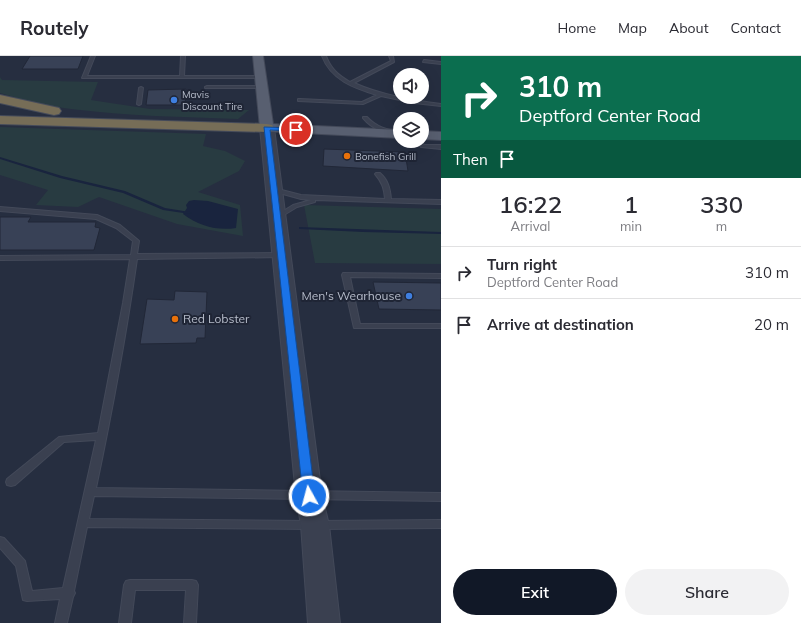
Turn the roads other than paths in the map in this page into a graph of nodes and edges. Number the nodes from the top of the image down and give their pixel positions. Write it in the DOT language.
graph roads {
  1 [pos="93,56"];
  2 [pos="183,56"];
  3 [pos="258,56"];
  4 [pos="324,56"];
  5 [pos="391,56"];
  6 [pos="424,61"];
  7 [pos="441,63"];
  8 [pos="182,77"];
  9 [pos="262,82"];
  10 [pos="351,83"];
  11 [pos="207,87"];
  12 [pos="141,88"];
  13 [pos="382,94"];
  14 [pos="0,99"];
  15 [pos="300,100"];
  16 [pos="139,104"];
  17 [pos="441,105"];
  18 [pos="0,115"];
  19 [pos="365,118"];
  20 [pos="0,120"];
  21 [pos="48,122"];
  22 [pos="101,122"];
  23 [pos="142,123"];
  24 [pos="0,125"];
  25 [pos="266,128"];
  26 [pos="393,133"];
  27 [pos="393,134"];
  28 [pos="441,136"];
  29 [pos="429,139"];
  30 [pos="429,147"];
  31 [pos="441,148"];
  32 [pos="378,174"];
  33 [pos="274,190"];
  34 [pos="326,200"];
  35 [pos="388,200"];
  36 [pos="441,202"];
  37 [pos="0,209"];
  38 [pos="277,217"];
  39 [pos="281,255"];
  40 [pos="134,256"];
  41 [pos="0,258"];
  42 [pos="441,276"];
  43 [pos="441,326"];
  44 [pos="102,436"];
  45 [pos="11,482"];
  46 [pos="90,492"];
  47 [pos="309,496"];
  48 [pos="441,497"];
  49 [pos="83,523"];
  50 [pos="441,524"];
  51 [pos="315,525"];
  52 [pos="0,541"];
  53 [pos="69,592"];
  54 [pos="61,623"];
  55 [pos="125,623"];
  56 [pos="190,623"];
  57 [pos="324,623"];
  1 -- 8 [label="lane"];
  2 -- 8 [label="lane"];
  3 -- 9 [label="main road"];
  4 -- 10 [label="lane"];
  5 -- 10 [label="lane"];
  6 -- 7 [label="lane"];
  8 -- 9 [label="lane"];
  9 -- 11 [label="lane"];
  9 -- 25 [label="main road"];
  10 -- 13 [label="lane"];
  12 -- 16 [label="lane"];
  13 -- 15 [label="lane"];
  13 -- 17 [label="lane"];
  14 -- 23 [label="highway"];
  18 -- 22 [label="highway"];
  19 -- 26 [label="lane"];
  20 -- 21 [label="highway"];
  21 -- 22 [label="highway"];
  21 -- 24 [label="highway"];
  22 -- 23 [label="highway"];
  23 -- 25 [label="highway"];
  25 -- 27 [label="main road"];
  25 -- 33 [label="street"];
  28 -- 29 [label="main road"];
  30 -- 31 [label="lane"];
  32 -- 35 [label="lane"];
  33 -- 34 [label="lane"];
  33 -- 38 [label="street"];
  34 -- 35 [label="lane"];
  34 -- 38 [label="lane"];
  35 -- 36 [label="lane"];
  37 -- 40 [label="lane"];
  38 -- 39 [label="street"];
  39 -- 40 [label="lane"];
  39 -- 47 [label="street"];
  40 -- 41 [label="lane"];
  40 -- 44 [label="lane"];
  42 -- 43 [label="lane"];
  44 -- 45 [label="lane"];
  44 -- 46 [label="lane"];
  46 -- 47 [label="lane"];
  46 -- 49 [label="lane"];
  47 -- 48 [label="lane"];
  47 -- 51 [label="street"];
  49 -- 51 [label="lane"];
  49 -- 53 [label="lane"];
  50 -- 51 [label="lane"];
  51 -- 57 [label="street"];
  52 -- 53 [label="lane"];
  53 -- 54 [label="lane"];
  55 -- 56 [label="lane"];
}
